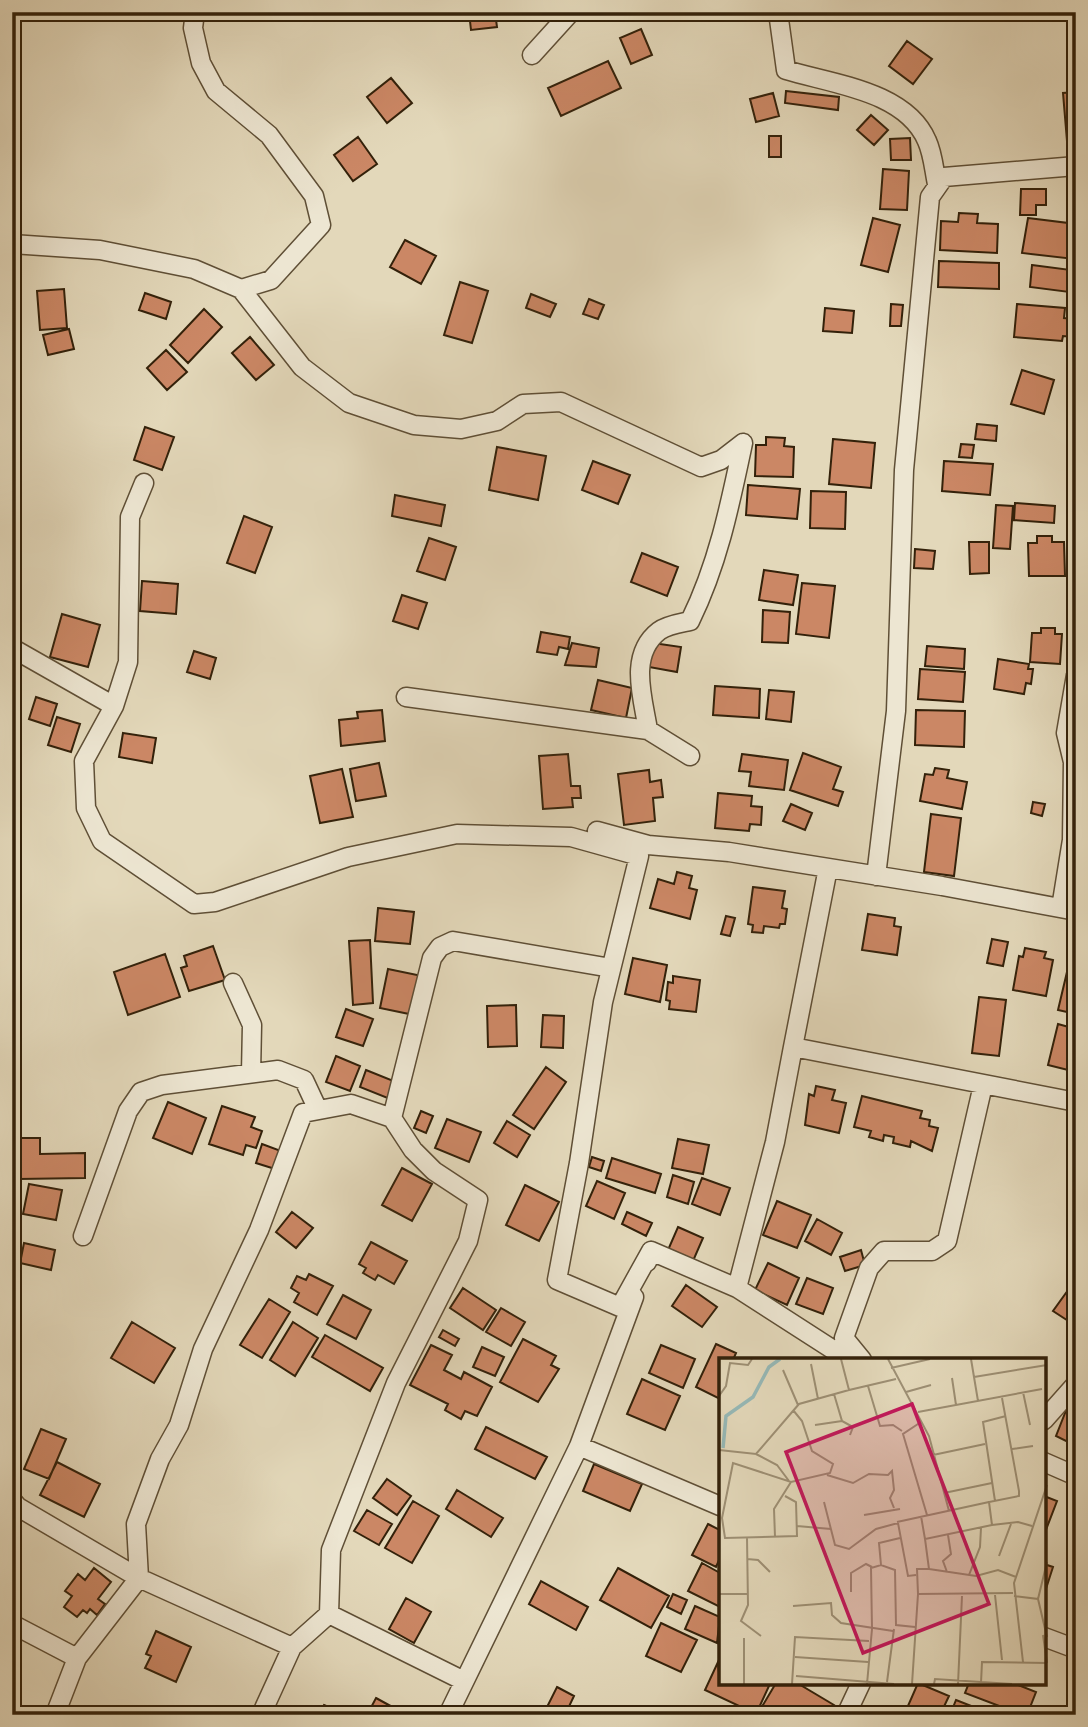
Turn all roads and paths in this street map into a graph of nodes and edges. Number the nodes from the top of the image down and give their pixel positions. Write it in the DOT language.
graph roads {
  1 [pos="195,12"];
  2 [pos="571,12"];
  3 [pos="778,12"];
  4 [pos="532,55"];
  5 [pos="1076,166"];
  6 [pos="937,184"];
  7 [pos="12,244"];
  8 [pos="241,289"];
  9 [pos="144,483"];
  10 [pos="12,648"];
  11 [pos="1076,675"];
  12 [pos="406,697"];
  13 [pos="114,706"];
  14 [pos="648,730"];
  15 [pos="690,756"];
  16 [pos="1074,762"];
  17 [pos="597,831"];
  18 [pos="828,868"];
  19 [pos="876,876"];
  20 [pos="1068,910"];
  21 [pos="611,968"];
  22 [pos="233,983"];
  23 [pos="793,1047"];
  24 [pos="251,1073"];
  25 [pos="983,1086"];
  26 [pos="1076,1102"];
  27 [pos="318,1110"];
  28 [pos="392,1118"];
  29 [pos="83,1236"];
  30 [pos="651,1251"];
  31 [pos="737,1288"];
  32 [pos="846,1358"];
  33 [pos="860,1358"];
  34 [pos="1076,1384"];
  35 [pos="1046,1418"];
  36 [pos="579,1446"];
  37 [pos="1046,1463"];
  38 [pos="1076,1476"];
  39 [pos="719,1506"];
  40 [pos="14,1507"];
  41 [pos="139,1578"];
  42 [pos="329,1614"];
  43 [pos="12,1624"];
  44 [pos="1046,1638"];
  45 [pos="292,1647"];
  46 [pos="1076,1649"];
  47 [pos="77,1658"];
  48 [pos="464,1681"];
  49 [pos="860,1685"];
  50 [pos="55,1715"];
  51 [pos="261,1715"];
  52 [pos="448,1715"];
  53 [pos="846,1715"];
  1 -- 8 [label="street"];
  2 -- 4 [label="street"];
  3 -- 6 [label="street"];
  5 -- 6 [label="street"];
  6 -- 19 [label="street"];
  7 -- 8 [label="street"];
  8 -- 14 [label="street"];
  9 -- 13 [label="street"];
  10 -- 13 [label="street"];
  11 -- 16 [label="street"];
  12 -- 14 [label="street"];
  13 -- 21 [label="street"];
  14 -- 15 [label="street"];
  16 -- 20 [label="street"];
  17 -- 18 [label="street"];
  18 -- 19 [label="street"];
  18 -- 23 [label="street"];
  19 -- 20 [label="street"];
  21 -- 28 [label="street"];
  21 -- 30 [label="street"];
  22 -- 24 [label="street"];
  23 -- 25 [label="street"];
  23 -- 31 [label="street"];
  24 -- 27 [label="street"];
  24 -- 29 [label="street"];
  25 -- 26 [label="street"];
  25 -- 33 [label="street"];
  27 -- 28 [label="street"];
  27 -- 41 [label="street"];
  28 -- 42 [label="street"];
  30 -- 31 [label="street"];
  30 -- 36 [label="street"];
  31 -- 32 [label="street"];
  34 -- 35 [label="street"];
  36 -- 39 [label="street"];
  36 -- 48 [label="street"];
  37 -- 38 [label="street"];
  40 -- 41 [label="street"];
  41 -- 45 [label="street"];
  41 -- 47 [label="street"];
  42 -- 45 [label="street"];
  42 -- 48 [label="street"];
  43 -- 47 [label="street"];
  44 -- 46 [label="street"];
  45 -- 51 [label="street"];
  47 -- 50 [label="street"];
  48 -- 52 [label="street"];
  49 -- 53 [label="street"];
}
